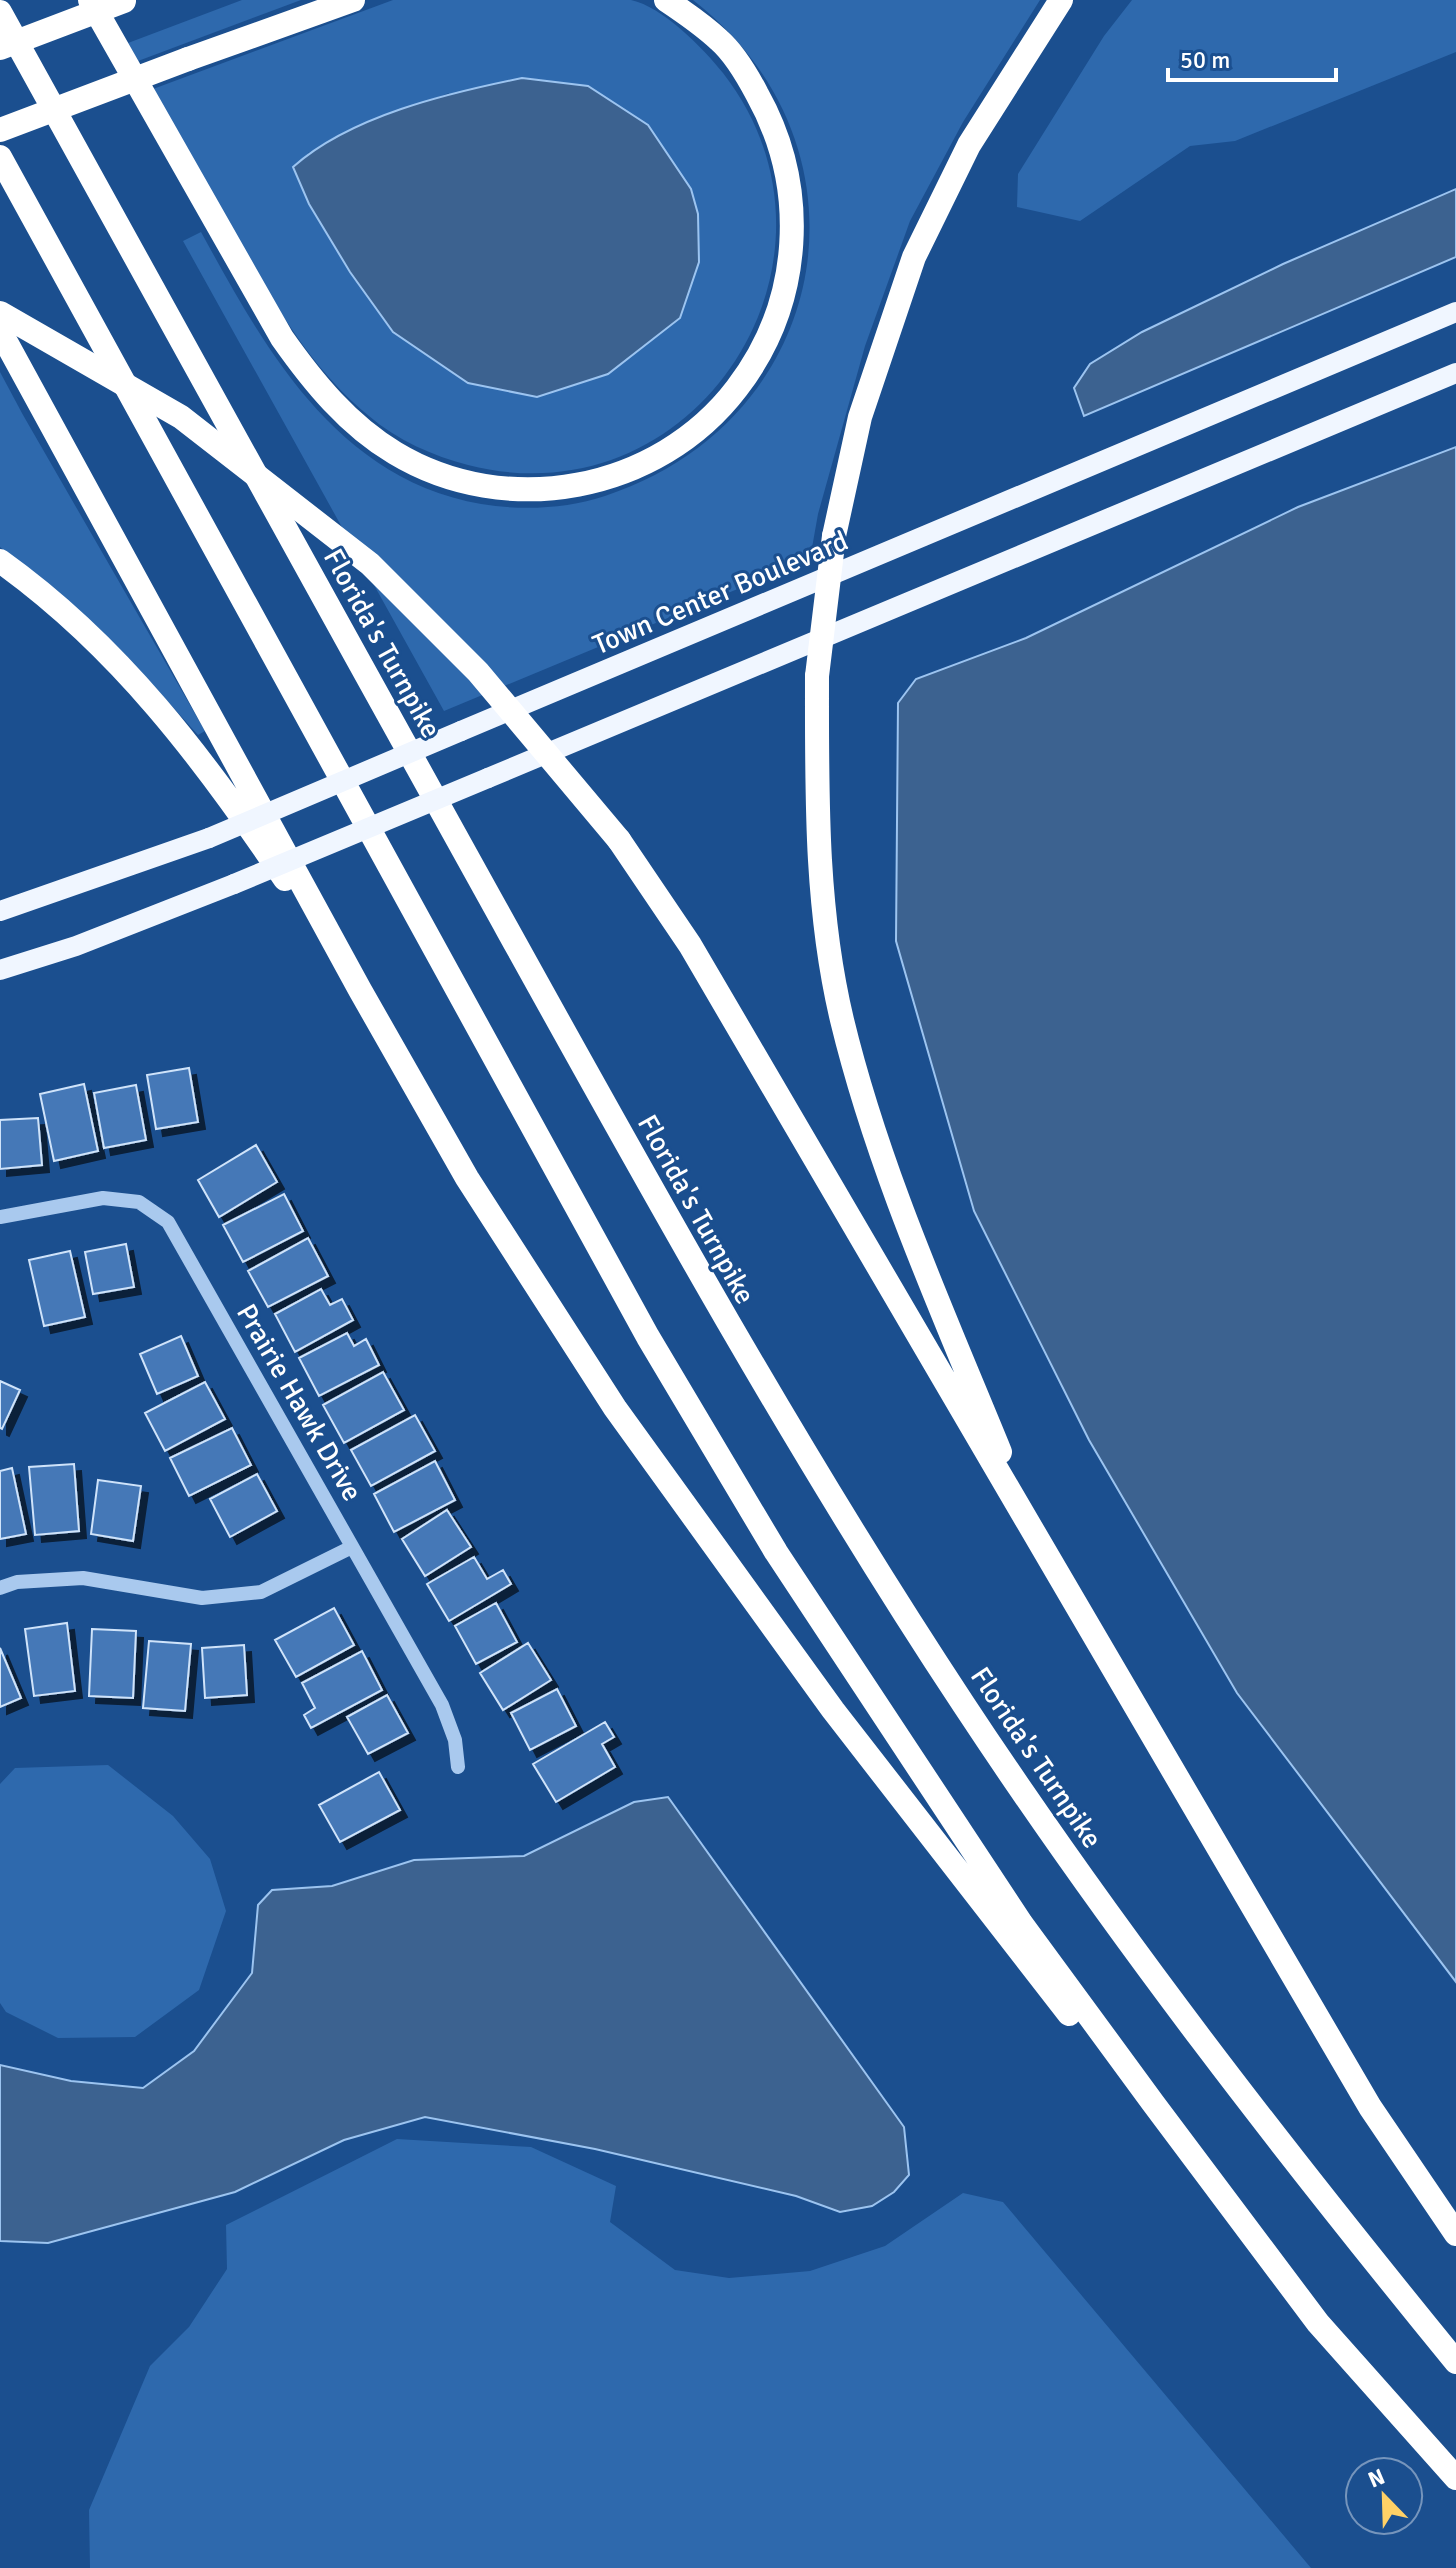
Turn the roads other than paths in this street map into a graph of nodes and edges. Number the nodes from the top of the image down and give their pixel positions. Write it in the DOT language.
graph roads {
  1 [pos="90,0"];
  2 [pos="124,0"];
  3 [pos="353,0"];
  4 [pos="666,0"];
  5 [pos="1061,0"];
  6 [pos="0,12"];
  7 [pos="0,48"];
  8 [pos="0,130"];
  9 [pos="0,157"];
  10 [pos="1456,312"];
  11 [pos="0,313"];
  12 [pos="0,331"];
  13 [pos="1456,373"];
  14 [pos="0,561"];
  15 [pos="0,911"];
  16 [pos="0,970"];
  17 [pos="360,990"];
  18 [pos="0,1217"];
  19 [pos="352,1547"];
  20 [pos="0,1588"];
  21 [pos="1085,1622"];
  22 [pos="458,1767"];
  23 [pos="1456,2234"];
  24 [pos="1318,2323"];
  25 [pos="1456,2362"];
  26 [pos="1456,2478"];
  1 -- 4 [label="highway"];
  2 -- 7 [label="highway, bridge"];
  3 -- 8 [label="highway, bridge"];
  5 -- 21 [label="highway, bridge"];
  6 -- 25 [label="highway, Florida's Turnpike"];
  9 -- 24 [label="highway"];
  10 -- 15 [label="main road, Town Center Boulevard, bridge"];
  11 -- 21 [label="highway, bridge"];
  12 -- 17 [label="highway"];
  13 -- 16 [label="main road, bridge"];
  14 -- 17 [label="highway"];
  17 -- 24 [label="highway"];
  18 -- 19 [label="street, Prairie Hawk Drive"];
  19 -- 20 [label="street"];
  19 -- 22 [label="street, Prairie Hawk Drive"];
  21 -- 23 [label="highway"];
  24 -- 26 [label="highway"];
}
